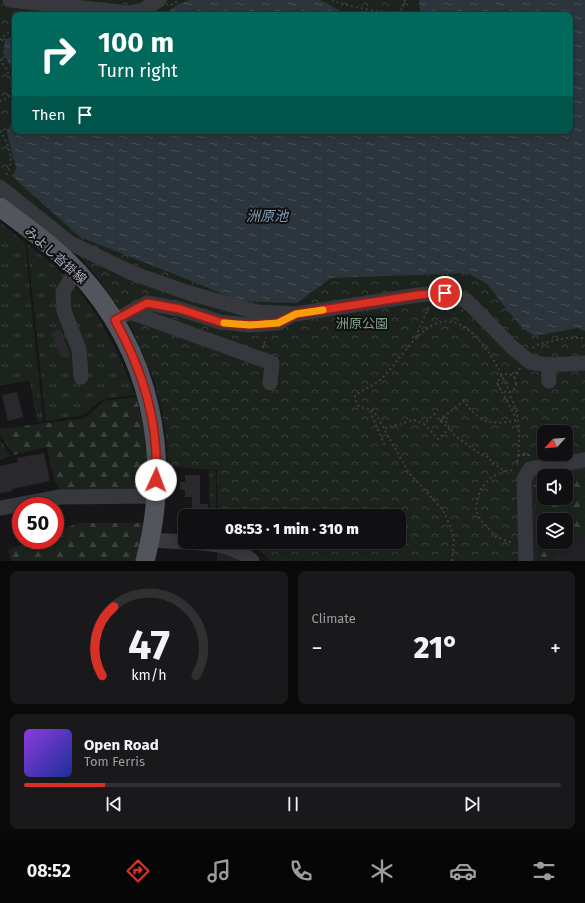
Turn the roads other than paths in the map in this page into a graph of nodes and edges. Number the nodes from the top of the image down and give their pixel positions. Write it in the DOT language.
graph roads {
  1 [pos="159,0"];
  2 [pos="17,6"];
  3 [pos="113,12"];
  4 [pos="134,12"];
  5 [pos="2,182"];
  6 [pos="0,207"];
  7 [pos="76,270"];
  8 [pos="296,314"];
  9 [pos="122,316"];
  10 [pos="585,363"];
  11 [pos="548,365"];
  12 [pos="81,377"];
  13 [pos="549,381"];
  14 [pos="270,382"];
  15 [pos="585,460"];
  16 [pos="156,496"];
  17 [pos="0,508"];
  18 [pos="151,540"];
  19 [pos="178,542"];
  20 [pos="233,549"];
  21 [pos="145,561"];
  22 [pos="252,561"];
  23 [pos="526,561"];
  1 -- 4 [label="street"];
  2 -- 3 [label="street"];
  5 -- 8 [label="street"];
  6 -- 7 [label="main road, みよし沓掛線"];
  7 -- 9 [label="main road, みよし沓掛線"];
  7 -- 12 [label="street"];
  8 -- 9 [label="street"];
  8 -- 11 [label="street"];
  9 -- 14 [label="street"];
  9 -- 16 [label="main road, みよし沓掛線"];
  10 -- 11 [label="street"];
  11 -- 13 [label="street"];
  15 -- 23 [label="street"];
  16 -- 17 [label="street"];
  16 -- 18 [label="main road, みよし沓掛線"];
  18 -- 19 [label="street"];
  18 -- 21 [label="main road, みよし沓掛線"];
  20 -- 22 [label="street"];
}
